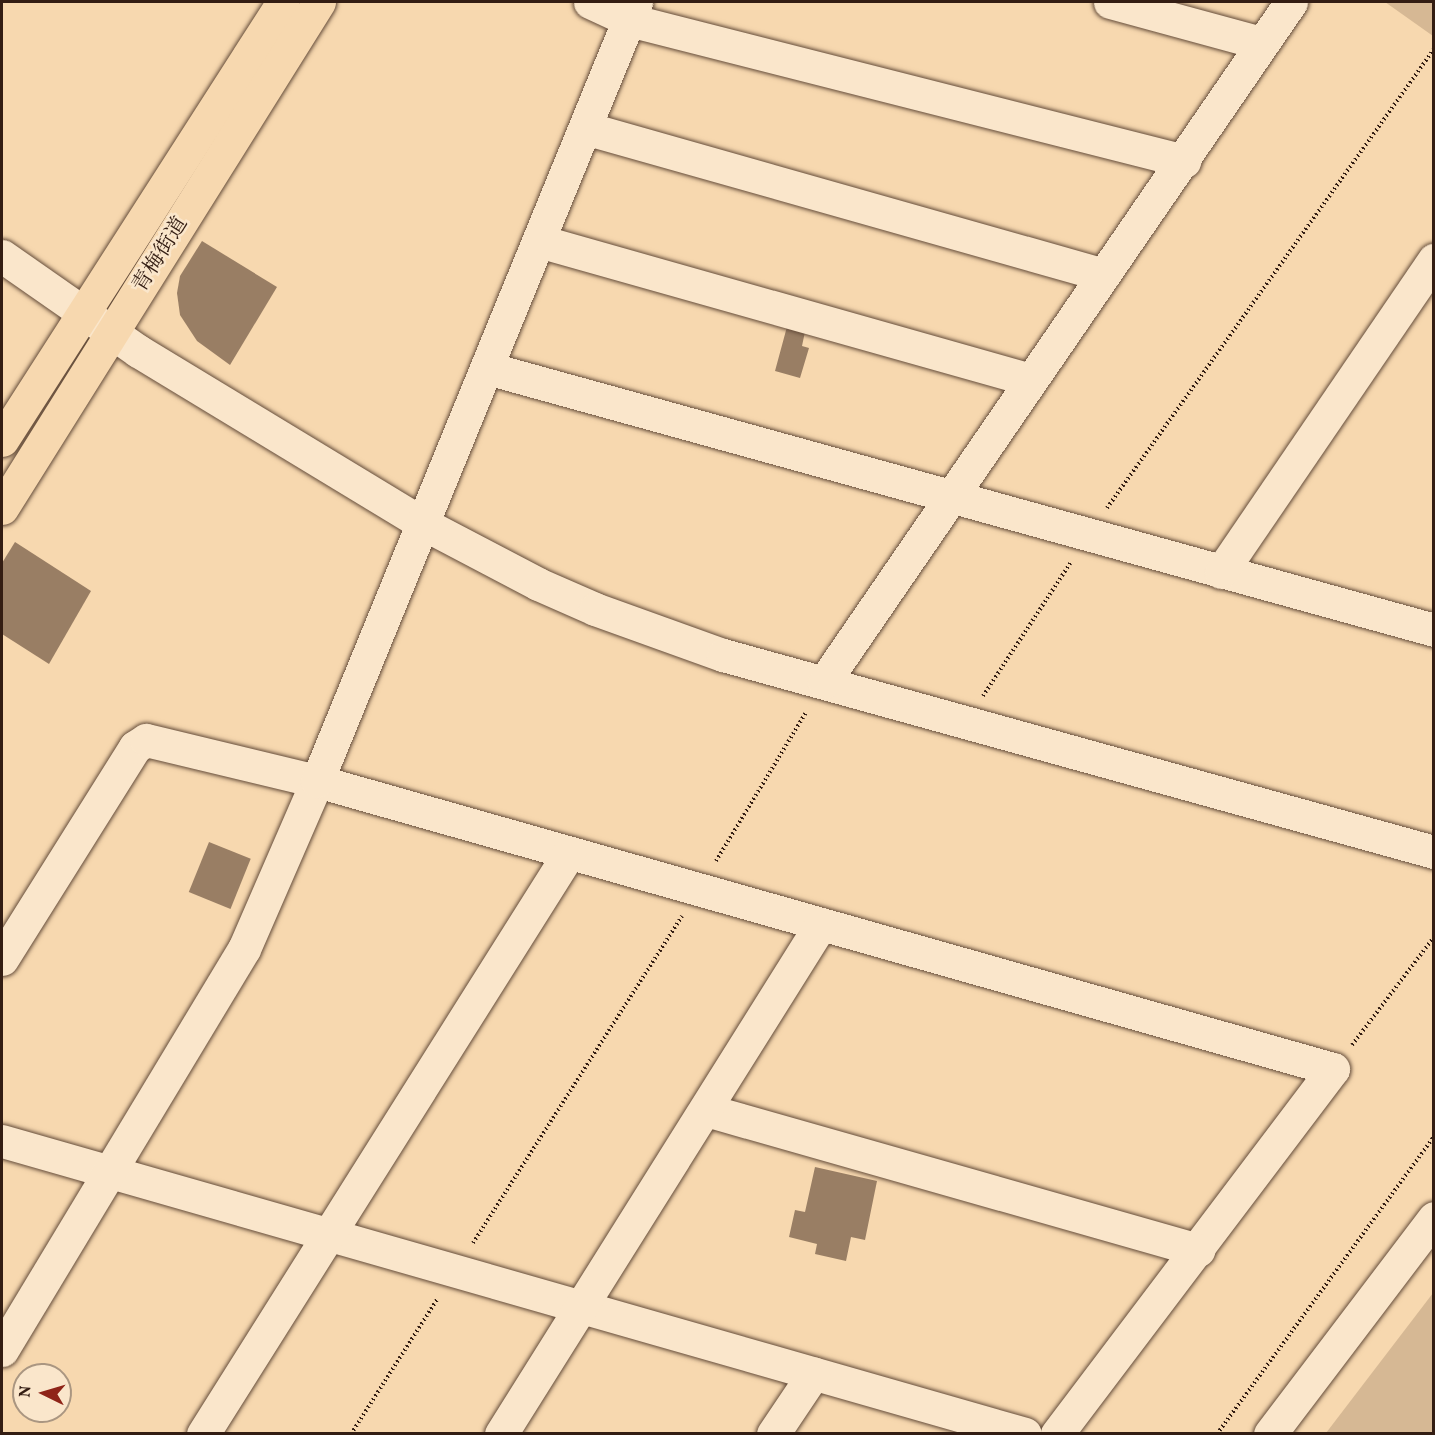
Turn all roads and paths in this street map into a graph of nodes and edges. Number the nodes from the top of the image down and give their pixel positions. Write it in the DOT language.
graph roads {
  1 [pos="283,2"];
  2 [pos="320,2"];
  3 [pos="590,2"];
  4 [pos="1110,2"];
  5 [pos="1291,2"];
  6 [pos="633,10"];
  7 [pos="1261,43"];
  8 [pos="1434,49"];
  9 [pos="585,128"];
  10 [pos="1184,161"];
  11 [pos="539,241"];
  12 [pos="2,256"];
  13 [pos="1434,260"];
  14 [pos="1104,275"];
  15 [pos="83,311"];
  16 [pos="112,333"];
  17 [pos="487,368"];
  18 [pos="1031,380"];
  19 [pos="2,440"];
  20 [pos="950,498"];
  21 [pos="2,508"];
  22 [pos="422,523"];
  23 [pos="1088,536"];
  24 [pos="1221,572"];
  25 [pos="1429,621"];
  26 [pos="824,682"];
  27 [pos="966,723"];
  28 [pos="317,781"];
  29 [pos="1434,852"];
  30 [pos="569,853"];
  31 [pos="699,889"];
  32 [pos="822,924"];
  33 [pos="1434,937"];
  34 [pos="2,960"];
  35 [pos="1333,1069"];
  36 [pos="706,1110"];
  37 [pos="1434,1136"];
  38 [pos="2,1141"];
  39 [pos="110,1172"];
  40 [pos="1434,1218"];
  41 [pos="327,1234"];
  42 [pos="1197,1250"];
  43 [pos="455,1270"];
  44 [pos="580,1306"];
  45 [pos="2,1350"];
  46 [pos="814,1373"];
  47 [pos="203,1434"];
  48 [pos="351,1434"];
  49 [pos="501,1434"];
  50 [pos="773,1434"];
  51 [pos="1024,1434"];
  52 [pos="1057,1434"];
  53 [pos="1217,1434"];
  54 [pos="1270,1434"];
  1 -- 15 [label="main road, 青梅街道"];
  2 -- 16 [label="main road, 青梅街道"];
  3 -- 6 [label="street"];
  4 -- 7 [label="street"];
  5 -- 7 [label="street"];
  6 -- 9 [label="street"];
  6 -- 10 [label="street"];
  7 -- 10 [label="street"];
  8 -- 23 [label="path"];
  9 -- 11 [label="street"];
  9 -- 14 [label="street"];
  10 -- 14 [label="street"];
  11 -- 17 [label="street"];
  11 -- 18 [label="street"];
  12 -- 15 [label="street"];
  13 -- 24 [label="street"];
  14 -- 18 [label="street"];
  15 -- 16 [label="street"];
  15 -- 19 [label="main road, 青梅街道"];
  16 -- 21 [label="main road, 青梅街道"];
  16 -- 22 [label="street"];
  17 -- 20 [label="street"];
  17 -- 22 [label="street"];
  18 -- 20 [label="street"];
  20 -- 23 [label="street"];
  20 -- 26 [label="street"];
  22 -- 26 [label="street"];
  22 -- 28 [label="street"];
  23 -- 24 [label="street"];
  23 -- 27 [label="path"];
  24 -- 25 [label="street"];
  26 -- 27 [label="street"];
  26 -- 31 [label="path"];
  27 -- 29 [label="street"];
  28 -- 30 [label="street"];
  28 -- 34 [label="street"];
  28 -- 39 [label="street"];
  30 -- 31 [label="street"];
  30 -- 41 [label="street"];
  31 -- 32 [label="street"];
  31 -- 43 [label="path"];
  32 -- 35 [label="street"];
  32 -- 36 [label="street"];
  33 -- 35 [label="path"];
  35 -- 42 [label="street"];
  36 -- 42 [label="street"];
  36 -- 44 [label="street"];
  37 -- 53 [label="path"];
  38 -- 39 [label="street"];
  39 -- 41 [label="street"];
  39 -- 45 [label="street"];
  40 -- 54 [label="street"];
  41 -- 43 [label="street"];
  41 -- 47 [label="street"];
  42 -- 52 [label="street"];
  43 -- 44 [label="street"];
  43 -- 48 [label="path"];
  44 -- 46 [label="street"];
  44 -- 49 [label="street"];
  46 -- 50 [label="street"];
  46 -- 51 [label="street"];
}
